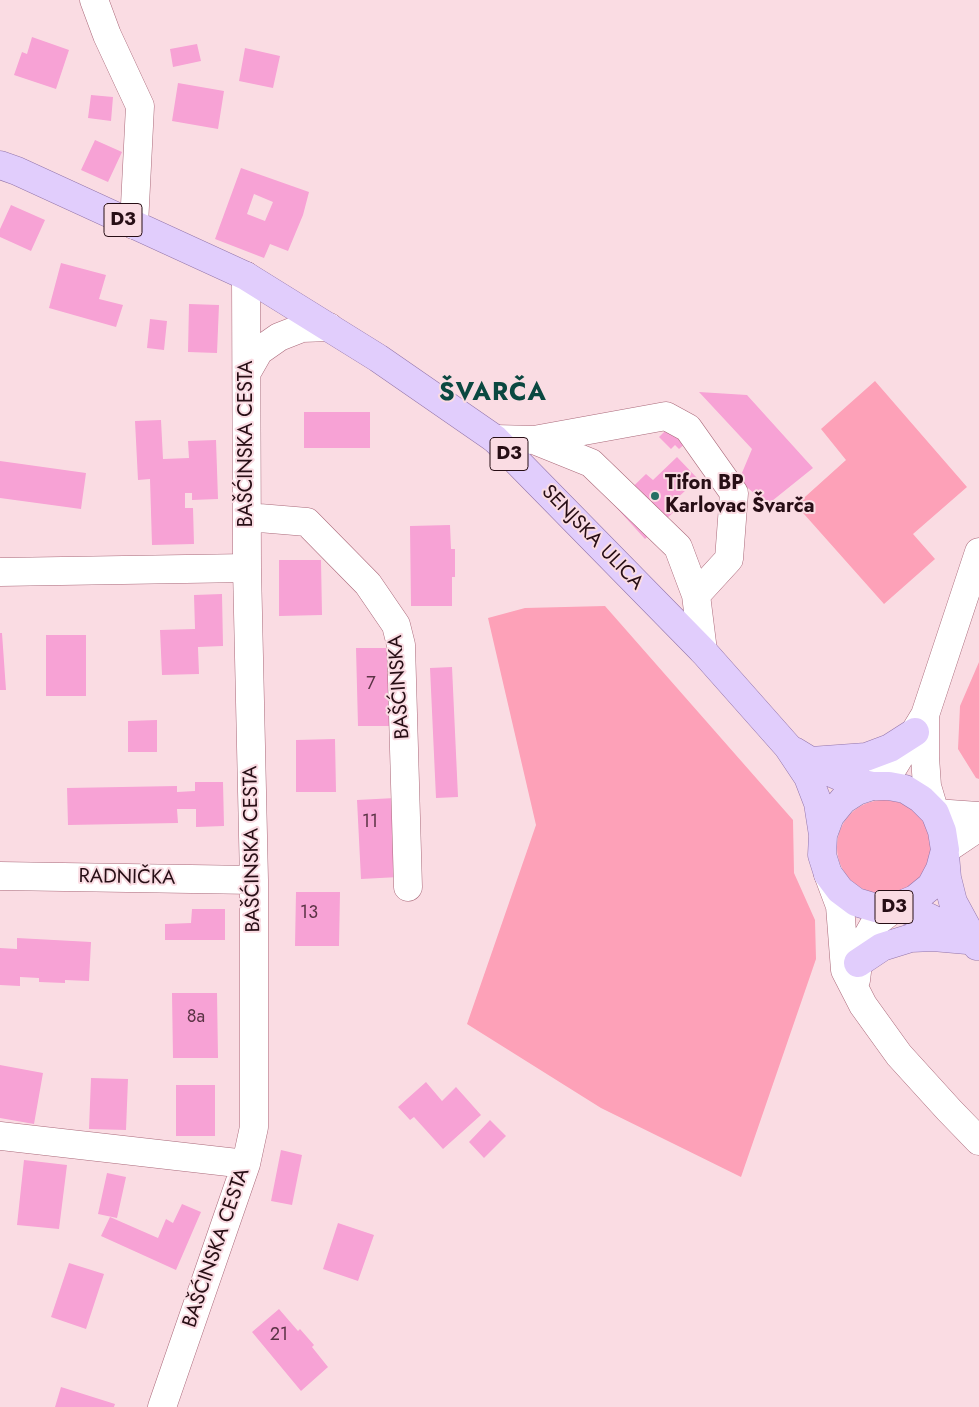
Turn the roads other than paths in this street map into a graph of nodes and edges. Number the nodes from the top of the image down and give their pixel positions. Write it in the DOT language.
graph roads {
  1 [pos="94,0"];
  2 [pos="0,165"];
  3 [pos="134,225"];
  4 [pos="246,276"];
  5 [pos="329,327"];
  6 [pos="247,372"];
  7 [pos="495,439"];
  8 [pos="534,440"];
  9 [pos="247,517"];
  10 [pos="979,552"];
  11 [pos="247,568"];
  12 [pos="0,572"];
  13 [pos="696,595"];
  14 [pos="702,651"];
  15 [pos="920,724"];
  16 [pos="799,754"];
  17 [pos="872,786"];
  18 [pos="935,813"];
  19 [pos="979,816"];
  20 [pos="979,827"];
  21 [pos="823,834"];
  22 [pos="944,850"];
  23 [pos="828,874"];
  24 [pos="0,876"];
  25 [pos="254,880"];
  26 [pos="408,887"];
  27 [pos="896,907"];
  28 [pos="974,945"];
  29 [pos="858,963"];
  30 [pos="855,989"];
  31 [pos="0,1136"];
  32 [pos="979,1141"];
  33 [pos="246,1164"];
  34 [pos="162,1407"];
  1 -- 3 [label="street"];
  2 -- 3 [label="main road, D3"];
  3 -- 4 [label="main road, D3"];
  4 -- 5 [label="main road, SENJSKA ULICA / D3"];
  4 -- 6 [label="street, BAŠĆINSKA CESTA"];
  5 -- 6 [label="street"];
  5 -- 7 [label="main road, SENJSKA ULICA / D3"];
  6 -- 9 [label="street, BAŠĆINSKA CESTA"];
  7 -- 8 [label="street"];
  7 -- 14 [label="main road, SENJSKA ULICA / D3"];
  8 -- 13 [label="street"];
  8 -- 13 [label="street"];
  9 -- 11 [label="street, BAŠĆINSKA CESTA"];
  9 -- 26 [label="street, BAŠĆINSKA"];
  10 -- 15 [label="street"];
  11 -- 12 [label="street"];
  11 -- 25 [label="street, BAŠĆINSKA CESTA"];
  13 -- 14 [label="street"];
  14 -- 16 [label="main road, SENJSKA ULICA / D3"];
  15 -- 16 [label="main road"];
  15 -- 17 [label="street"];
  15 -- 18 [label="street"];
  16 -- 17 [label="main road, SENJSKA ULICA / D3"];
  16 -- 21 [label="main road, SENJSKA ULICA / D3"];
  17 -- 18 [label="main road, D3"];
  17 -- 21 [label="main road, D3"];
  18 -- 19 [label="street"];
  18 -- 22 [label="main road, D3"];
  20 -- 22 [label="street"];
  21 -- 23 [label="main road, D3"];
  22 -- 27 [label="main road, D3"];
  22 -- 28 [label="main road, D3"];
  23 -- 27 [label="main road, D3"];
  23 -- 30 [label="street"];
  24 -- 25 [label="street, RADNIČKA"];
  25 -- 33 [label="street, BAŠĆINSKA CESTA"];
  27 -- 28 [label="main road, D3"];
  27 -- 29 [label="street"];
  28 -- 29 [label="main road"];
  29 -- 30 [label="street"];
  30 -- 32 [label="street"];
  31 -- 33 [label="street"];
  33 -- 34 [label="street, BAŠĆINSKA CESTA"];
}
